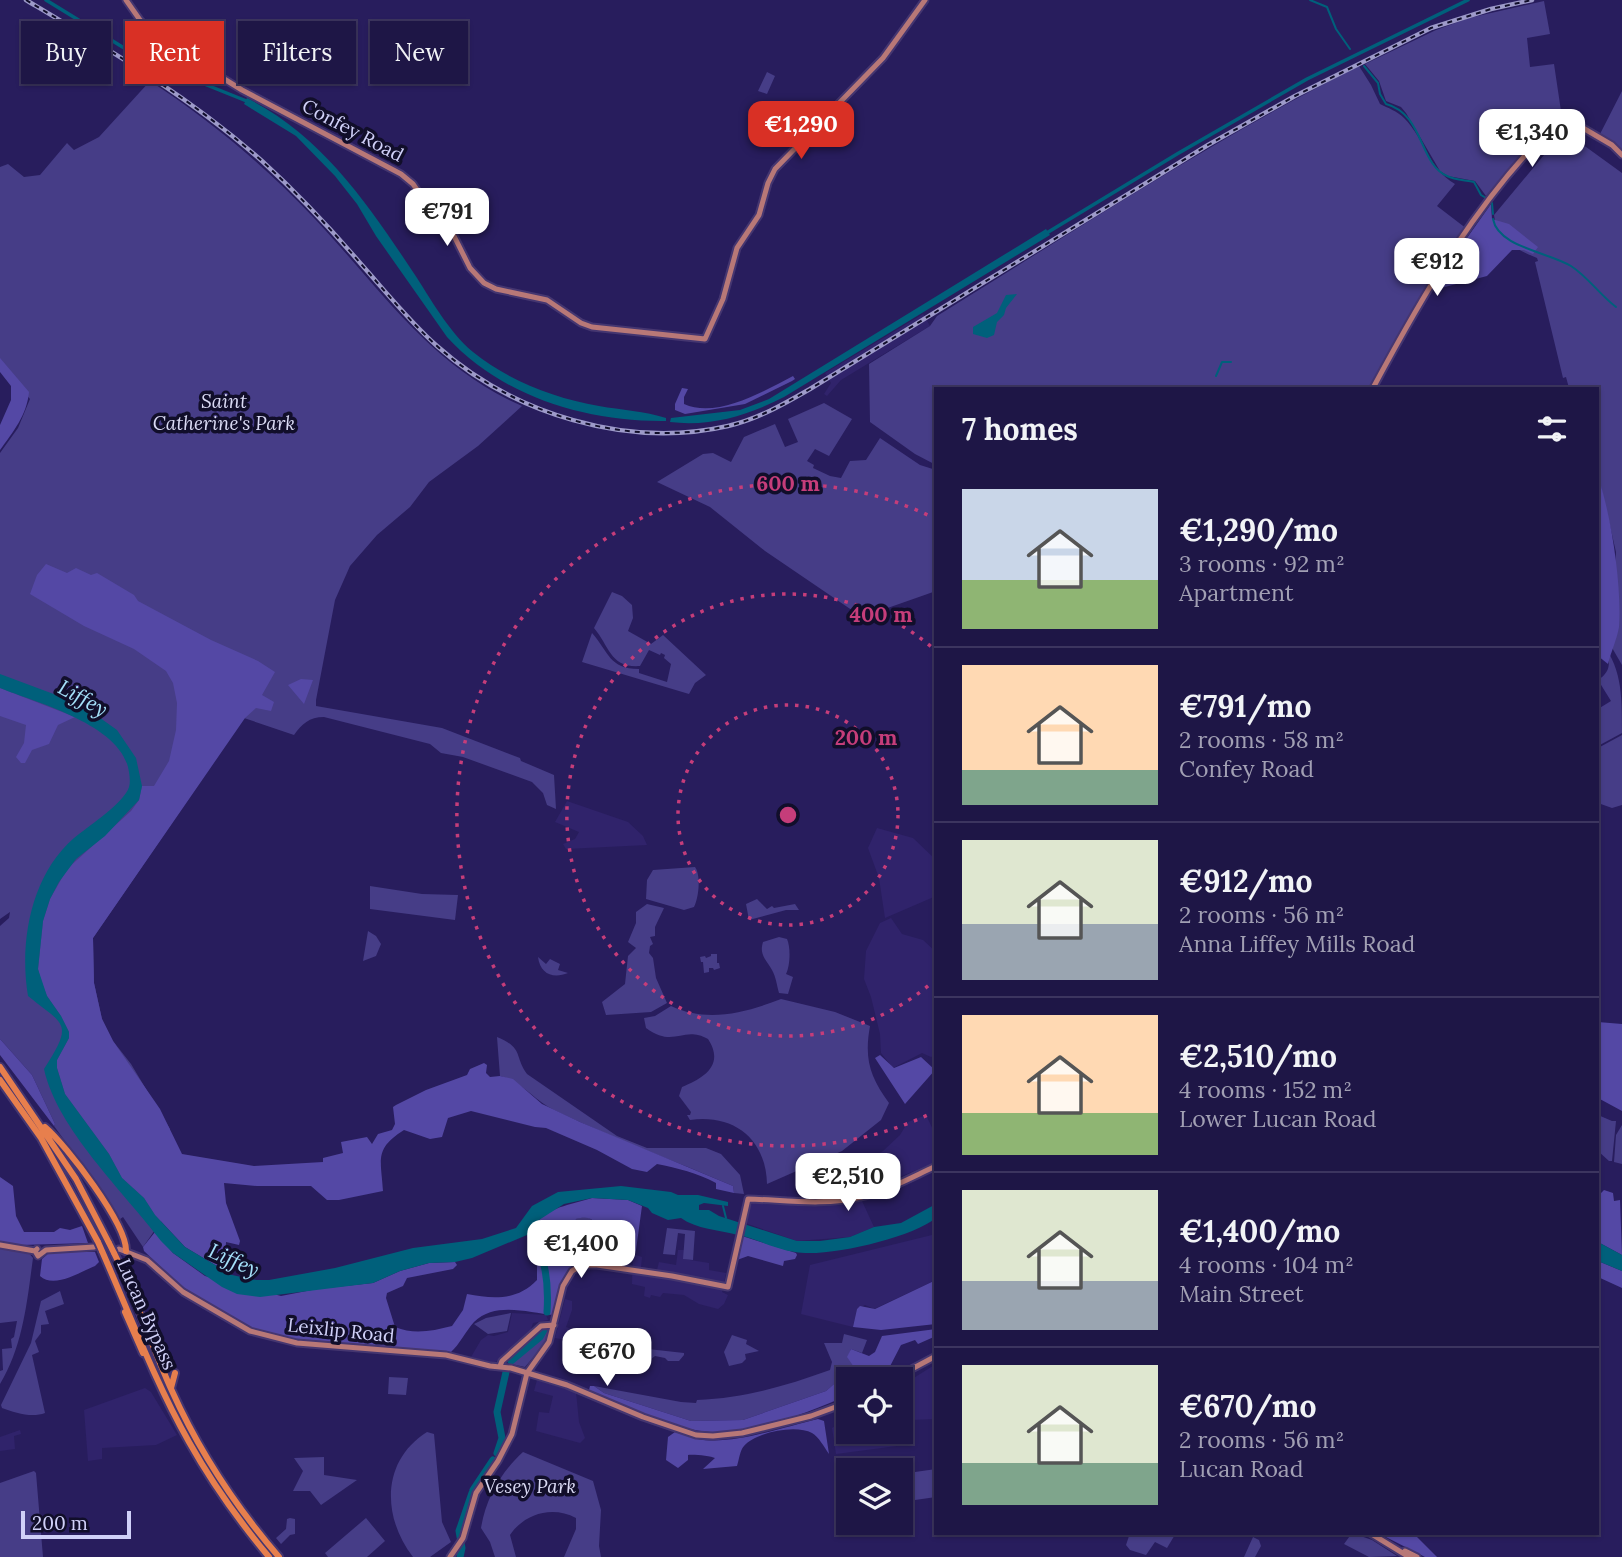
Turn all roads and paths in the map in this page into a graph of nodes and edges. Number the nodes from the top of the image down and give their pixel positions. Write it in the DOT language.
graph roads {
  1 [pos="126,0"];
  2 [pos="925,0"];
  3 [pos="1622,155"];
  4 [pos="1374,387"];
  5 [pos="0,1068"];
  6 [pos="0,1080"];
  7 [pos="38,1121"];
  8 [pos="934,1167"];
  9 [pos="96,1244"];
  10 [pos="0,1245"];
  11 [pos="120,1251"];
  12 [pos="108,1273"];
  13 [pos="554,1325"];
  14 [pos="934,1357"];
  15 [pos="500,1366"];
  16 [pos="913,1368"];
  17 [pos="175,1373"];
  18 [pos="527,1373"];
  19 [pos="171,1389"];
  20 [pos="168,1401"];
  21 [pos="836,1407"];
  22 [pos="1373,1535"];
  23 [pos="1392,1546"];
  24 [pos="270,1557"];
  25 [pos="279,1557"];
  26 [pos="450,1557"];
  27 [pos="1402,1557"];
  28 [pos="1409,1557"];
  29 [pos="1417,1557"];
  1 -- 2 [label="main road, Confey Road"];
  3 -- 4 [label="main road"];
  5 -- 7 [label="highway"];
  6 -- 9 [label="highway, Lucan Bypass"];
  7 -- 11 [label="highway, Lucan Bypass, bridge"];
  7 -- 11 [label="highway"];
  8 -- 13 [label="main road"];
  9 -- 10 [label="main road"];
  9 -- 20 [label="highway, Lucan Bypass, bridge"];
  11 -- 15 [label="main road, Leixlip Road"];
  11 -- 19 [label="highway, Lucan Bypass"];
  12 -- 20 [label="highway"];
  13 -- 15 [label="main road"];
  13 -- 18 [label="main road"];
  14 -- 16 [label="main road"];
  15 -- 18 [label="main road, Leixlip Road"];
  17 -- 19 [label="highway"];
  18 -- 21 [label="main road, Leixlip Road"];
  18 -- 26 [label="main road"];
  19 -- 25 [label="highway, Lucan Bypass"];
  20 -- 24 [label="highway, Lucan Bypass"];
  22 -- 23 [label="main road"];
  23 -- 27 [label="main road"];
  23 -- 28 [label="main road"];
  23 -- 29 [label="main road"];
}
